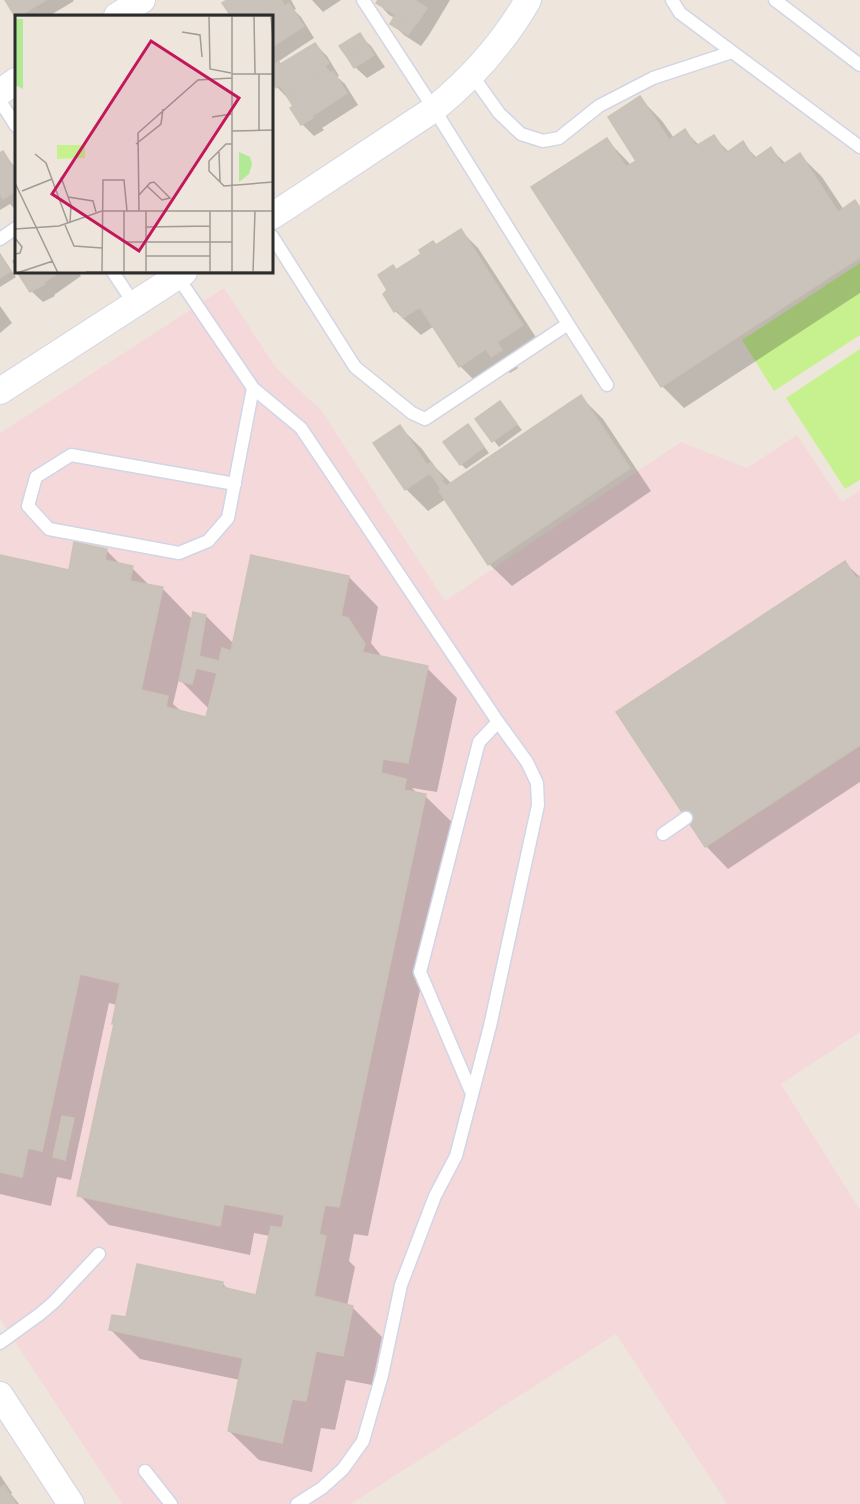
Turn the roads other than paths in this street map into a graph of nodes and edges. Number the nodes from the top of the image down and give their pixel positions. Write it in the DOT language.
graph roads {
  1 [pos="143,0"];
  2 [pos="363,0"];
  3 [pos="528,0"];
  4 [pos="672,0"];
  5 [pos="775,0"];
  6 [pos="119,15"];
  7 [pos="155,15"];
  8 [pos="732,52"];
  9 [pos="860,64"];
  10 [pos="472,75"];
  11 [pos="15,82"];
  12 [pos="0,92"];
  13 [pos="0,101"];
  14 [pos="434,109"];
  15 [pos="15,124"];
  16 [pos="860,147"];
  17 [pos="275,206"];
  18 [pos="15,229"];
  19 [pos="273,238"];
  20 [pos="0,239"];
  21 [pos="114,273"];
  22 [pos="181,274"];
  23 [pos="134,304"];
  24 [pos="568,324"];
  25 [pos="607,384"];
  26 [pos="253,388"];
  27 [pos="0,391"];
  28 [pos="235,484"];
  29 [pos="498,723"];
  30 [pos="686,818"];
  31 [pos="663,834"];
  32 [pos="472,1094"];
  33 [pos="99,1254"];
  34 [pos="0,1343"];
  35 [pos="0,1395"];
  36 [pos="145,1471"];
  37 [pos="71,1504"];
  38 [pos="171,1504"];
  39 [pos="297,1504"];
  1 -- 6 [label="street"];
  1 -- 7 [label="street"];
  2 -- 14 [label="lane"];
  3 -- 10 [label="street"];
  4 -- 8 [label="lane"];
  5 -- 9 [label="lane"];
  8 -- 10 [label="lane"];
  8 -- 16 [label="lane"];
  10 -- 14 [label="street"];
  11 -- 12 [label="street"];
  13 -- 15 [label="lane"];
  14 -- 17 [label="street"];
  14 -- 24 [label="lane"];
  18 -- 20 [label="lane"];
  19 -- 24 [label="lane"];
  21 -- 23 [label="lane"];
  22 -- 23 [label="street"];
  22 -- 26 [label="lane"];
  23 -- 27 [label="street"];
  24 -- 25 [label="lane"];
  26 -- 28 [label="lane"];
  26 -- 29 [label="lane"];
  28 -- 28 [label="lane"];
  29 -- 32 [label="lane"];
  29 -- 32 [label="lane"];
  30 -- 31 [label="lane"];
  32 -- 39 [label="lane"];
  33 -- 34 [label="lane"];
  35 -- 37 [label="street"];
  36 -- 38 [label="lane"];
}
